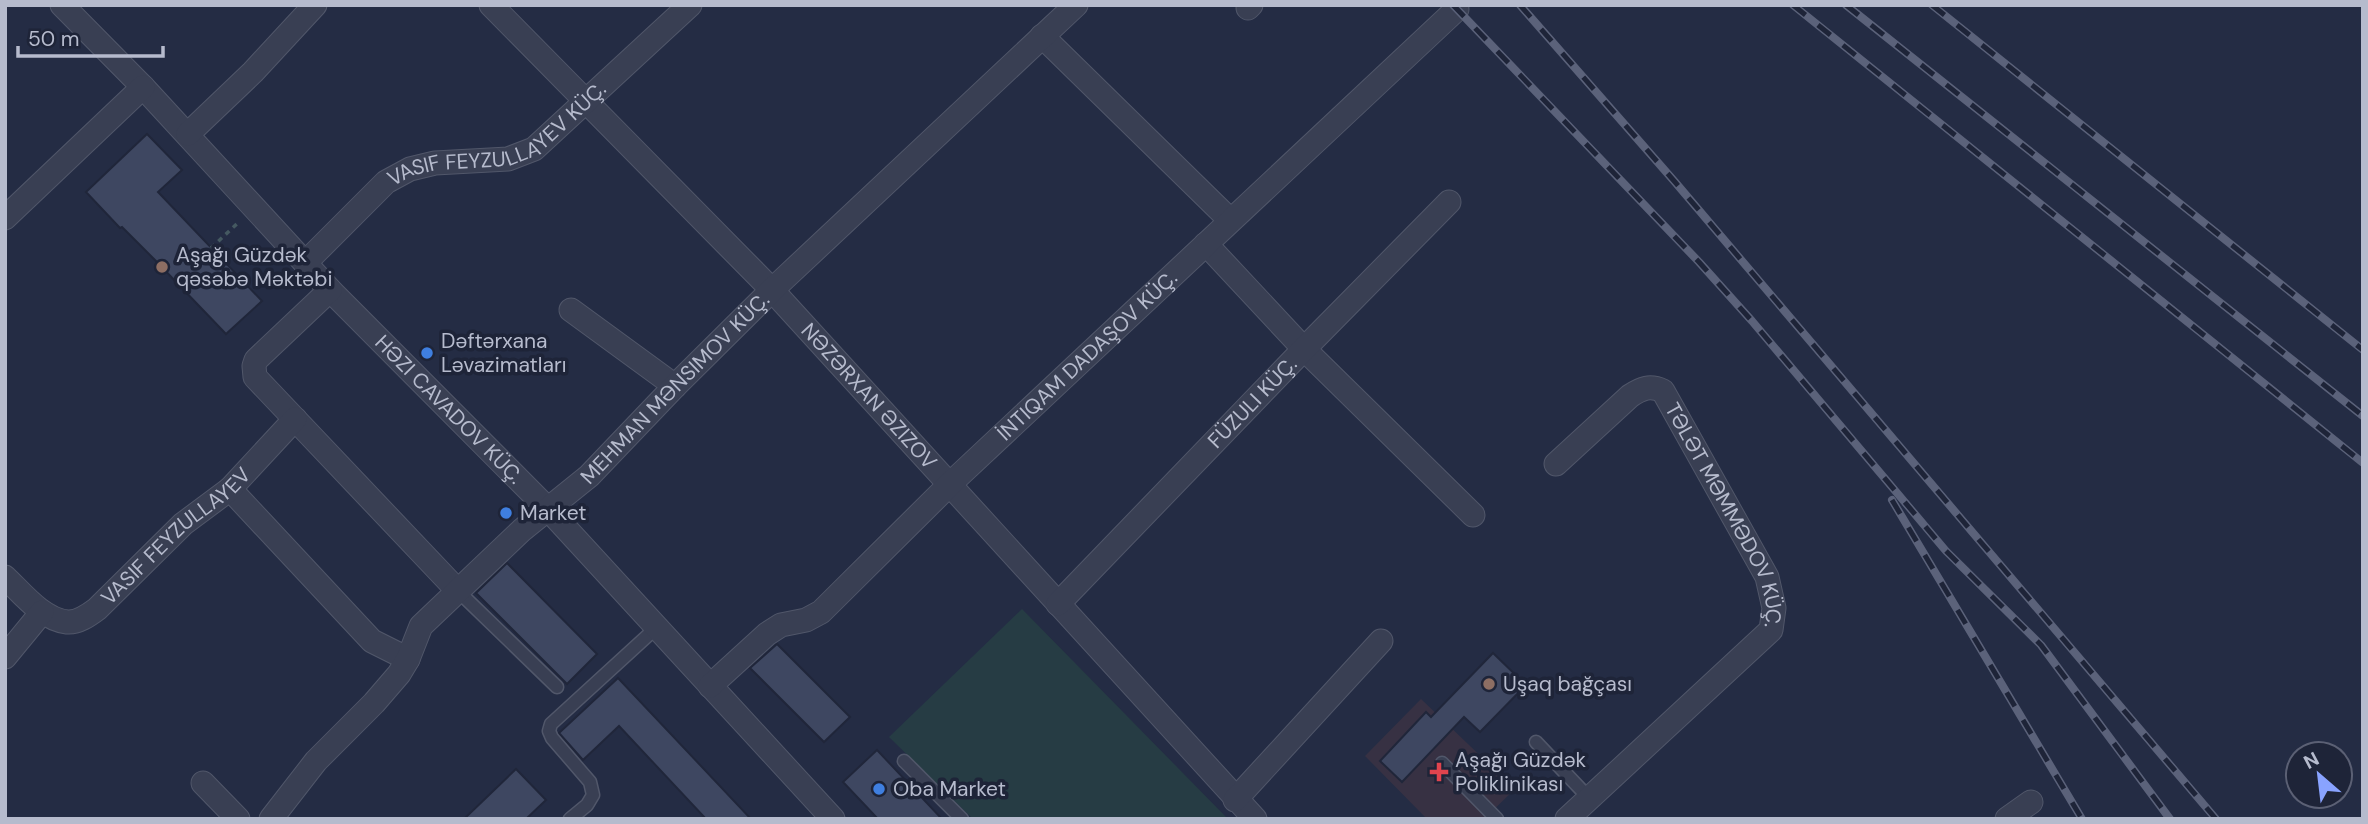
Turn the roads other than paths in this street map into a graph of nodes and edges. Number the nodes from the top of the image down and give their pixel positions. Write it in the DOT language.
graph roads {
  1 [pos="62,5"];
  2 [pos="491,5"];
  3 [pos="690,5"];
  4 [pos="1076,5"];
  5 [pos="310,7"];
  6 [pos="1459,7"];
  7 [pos="1042,36"];
  8 [pos="144,87"];
  9 [pos="586,101"];
  10 [pos="188,134"];
  11 [pos="1449,202"];
  12 [pos="5,218"];
  13 [pos="1230,220"];
  14 [pos="1206,244"];
  15 [pos="305,263"];
  16 [pos="330,290"];
  17 [pos="772,290"];
  18 [pos="571,310"];
  19 [pos="1304,349"];
  20 [pos="675,386"];
  21 [pos="295,419"];
  22 [pos="1556,464"];
  23 [pos="950,484"];
  24 [pos="230,489"];
  25 [pos="548,509"];
  26 [pos="1472,515"];
  27 [pos="5,577"];
  28 [pos="458,591"];
  29 [pos="1058,604"];
  30 [pos="42,612"];
  31 [pos="656,628"];
  32 [pos="1381,641"];
  33 [pos="5,657"];
  34 [pos="408,659"];
  35 [pos="557,687"];
  36 [pos="710,687"];
  37 [pos="1536,742"];
  38 [pos="904,761"];
  39 [pos="1443,763"];
  40 [pos="203,783"];
  41 [pos="1588,798"];
  42 [pos="1235,800"];
  43 [pos="2031,802"];
  44 [pos="238,819"];
  45 [pos="271,819"];
  46 [pos="570,819"];
  47 [pos="833,819"];
  48 [pos="962,819"];
  49 [pos="1255,819"];
  50 [pos="1497,819"];
  51 [pos="1567,819"];
  52 [pos="2007,819"];
  1 -- 8 [label="street, HƏZI CAVADOV KÜÇ."];
  2 -- 9 [label="street, NƏZƏRXAN ƏZIZOV"];
  3 -- 9 [label="street, VASIF FEYZULLAYEV KÜÇ."];
  4 -- 7 [label="street, MEHMAN MƏNSIMOV KÜÇ."];
  5 -- 10 [label="street"];
  6 -- 13 [label="street, İNTIQAM DADAŞOV KÜÇ."];
  7 -- 13 [label="street"];
  7 -- 17 [label="street, MEHMAN MƏNSIMOV KÜÇ."];
  8 -- 10 [label="street, HƏZI CAVADOV KÜÇ."];
  8 -- 12 [label="street"];
  9 -- 15 [label="street, VASIF FEYZULLAYEV KÜÇ."];
  9 -- 17 [label="street, NƏZƏRXAN ƏZIZOV"];
  10 -- 15 [label="street, HƏZI CAVADOV KÜÇ."];
  11 -- 19 [label="street, FÜZULI KÜÇ."];
  13 -- 14 [label="street, İNTIQAM DADAŞOV KÜÇ."];
  14 -- 19 [label="street"];
  14 -- 23 [label="street, İNTIQAM DADAŞOV KÜÇ."];
  15 -- 16 [label="street, HƏZI CAVADOV KÜÇ."];
  16 -- 21 [label="street"];
  16 -- 25 [label="street, HƏZI CAVADOV KÜÇ."];
  17 -- 20 [label="street, MEHMAN MƏNSIMOV KÜÇ."];
  17 -- 23 [label="street, NƏZƏRXAN ƏZIZOV"];
  18 -- 20 [label="street"];
  19 -- 26 [label="street"];
  19 -- 29 [label="street, FÜZULI KÜÇ."];
  20 -- 25 [label="street, MEHMAN MƏNSIMOV KÜÇ."];
  21 -- 24 [label="street, VASIF FEYZULLAYEV"];
  21 -- 28 [label="street"];
  22 -- 41 [label="street, TƏLƏT MƏMMƏDOV KÜÇ."];
  23 -- 29 [label="street, NƏZƏRXAN ƏZIZOV"];
  23 -- 36 [label="street, İNTIQAM DADAŞOV KÜÇ."];
  24 -- 30 [label="street, VASIF FEYZULLAYEV"];
  24 -- 34 [label="street"];
  25 -- 28 [label="street, MEHMAN MƏNSIMOV KÜÇ."];
  25 -- 31 [label="street, HƏZI CAVADOV KÜÇ."];
  27 -- 30 [label="street"];
  28 -- 34 [label="street, MEHMAN MƏNSIMOV KÜÇ."];
  28 -- 35 [label="lane"];
  29 -- 42 [label="street, NƏZƏRXAN ƏZIZOV"];
  30 -- 33 [label="street"];
  31 -- 36 [label="street, HƏZI CAVADOV KÜÇ."];
  31 -- 46 [label="lane"];
  32 -- 42 [label="street"];
  34 -- 45 [label="street, MEHMAN MƏNSIMOV KÜÇ."];
  36 -- 47 [label="street, HƏZI CAVADOV KÜÇ."];
  37 -- 41 [label="lane"];
  38 -- 48 [label="lane"];
  39 -- 50 [label="lane"];
  40 -- 44 [label="street"];
  41 -- 51 [label="street, TƏLƏT MƏMMƏDOV KÜÇ."];
  42 -- 49 [label="street, NƏZƏRXAN ƏZIZOV"];
  43 -- 52 [label="street"];
}
